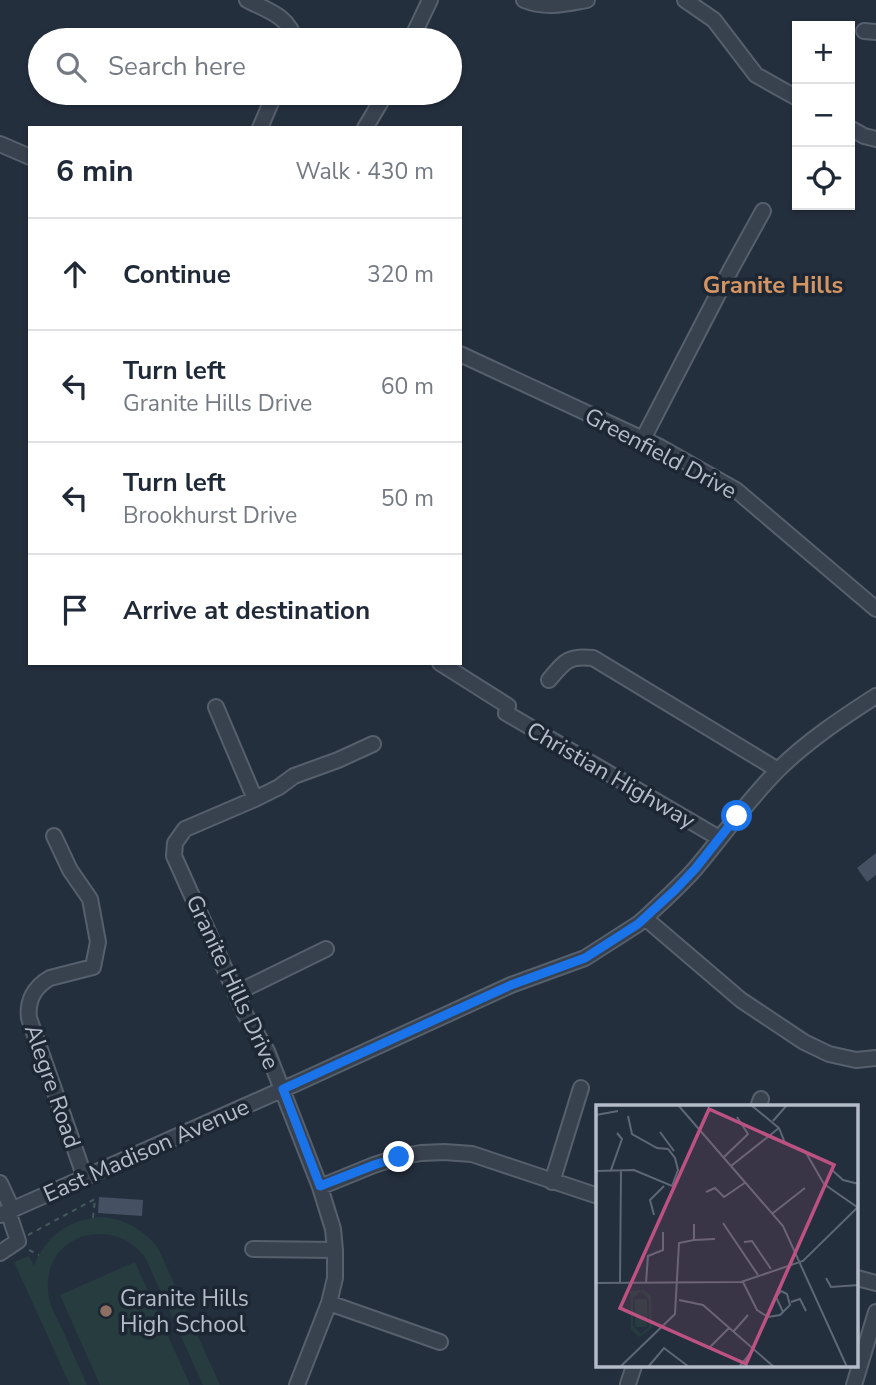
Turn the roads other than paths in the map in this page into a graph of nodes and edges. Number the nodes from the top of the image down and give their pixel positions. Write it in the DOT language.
graph roads {
  1 [pos="247,0"];
  2 [pos="430,0"];
  3 [pos="524,0"];
  4 [pos="587,0"];
  5 [pos="685,0"];
  6 [pos="290,28"];
  7 [pos="417,28"];
  8 [pos="792,95"];
  9 [pos="270,105"];
  10 [pos="379,105"];
  11 [pos="261,126"];
  12 [pos="366,126"];
  13 [pos="855,131"];
  14 [pos="876,139"];
  15 [pos="0,144"];
  16 [pos="28,157"];
  17 [pos="763,211"];
  18 [pos="462,355"];
  19 [pos="643,439"];
  20 [pos="876,609"];
  21 [pos="443,665"];
  22 [pos="550,680"];
  23 [pos="876,696"];
  24 [pos="216,707"];
  25 [pos="373,744"];
  26 [pos="778,769"];
  27 [pos="255,799"];
  28 [pos="54,836"];
  29 [pos="719,838"];
  30 [pos="645,918"];
  31 [pos="326,949"];
  32 [pos="236,993"];
  33 [pos="876,1058"];
  34 [pos="582,1088"];
  35 [pos="283,1089"];
  36 [pos="85,1178"];
  37 [pos="552,1182"];
  38 [pos="0,1183"];
  39 [pos="320,1186"];
  40 [pos="596,1195"];
  41 [pos="7,1212"];
  42 [pos="253,1249"];
  43 [pos="335,1250"];
  44 [pos="0,1253"];
  45 [pos="858,1278"];
  46 [pos="876,1283"];
  47 [pos="329,1303"];
  48 [pos="876,1312"];
  49 [pos="440,1342"];
  50 [pos="298,1385"];
  51 [pos="854,1385"];
  1 -- 6 [label="street"];
  2 -- 7 [label="street"];
  3 -- 4 [label="street"];
  5 -- 8 [label="street"];
  9 -- 11 [label="street"];
  10 -- 12 [label="street"];
  13 -- 14 [label="street"];
  15 -- 16 [label="street"];
  17 -- 19 [label="street"];
  18 -- 19 [label="street, Greenfield Drive"];
  19 -- 20 [label="street, Greenfield Drive"];
  21 -- 29 [label="street, Christian Highway"];
  22 -- 26 [label="street"];
  23 -- 26 [label="street, East Madison Avenue"];
  24 -- 27 [label="street"];
  25 -- 27 [label="street, Granite Hills Drive"];
  26 -- 29 [label="street, East Madison Avenue"];
  27 -- 32 [label="street, Granite Hills Drive"];
  28 -- 36 [label="street, Alegre Road"];
  29 -- 30 [label="street, East Madison Avenue"];
  30 -- 33 [label="street"];
  30 -- 35 [label="street, East Madison Avenue"];
  31 -- 32 [label="street"];
  32 -- 35 [label="street, Granite Hills Drive"];
  34 -- 37 [label="street"];
  35 -- 36 [label="street, East Madison Avenue"];
  35 -- 39 [label="street, Granite Hills Drive"];
  36 -- 41 [label="street, East Madison Avenue"];
  37 -- 39 [label="street"];
  37 -- 40 [label="street"];
  38 -- 41 [label="street"];
  39 -- 43 [label="street, Granite Hills Drive"];
  41 -- 44 [label="street"];
  42 -- 43 [label="street"];
  43 -- 47 [label="street, Granite Hills Drive"];
  45 -- 46 [label="street"];
  47 -- 49 [label="street"];
  47 -- 50 [label="street, Granite Hills Drive"];
  48 -- 51 [label="street"];
}
